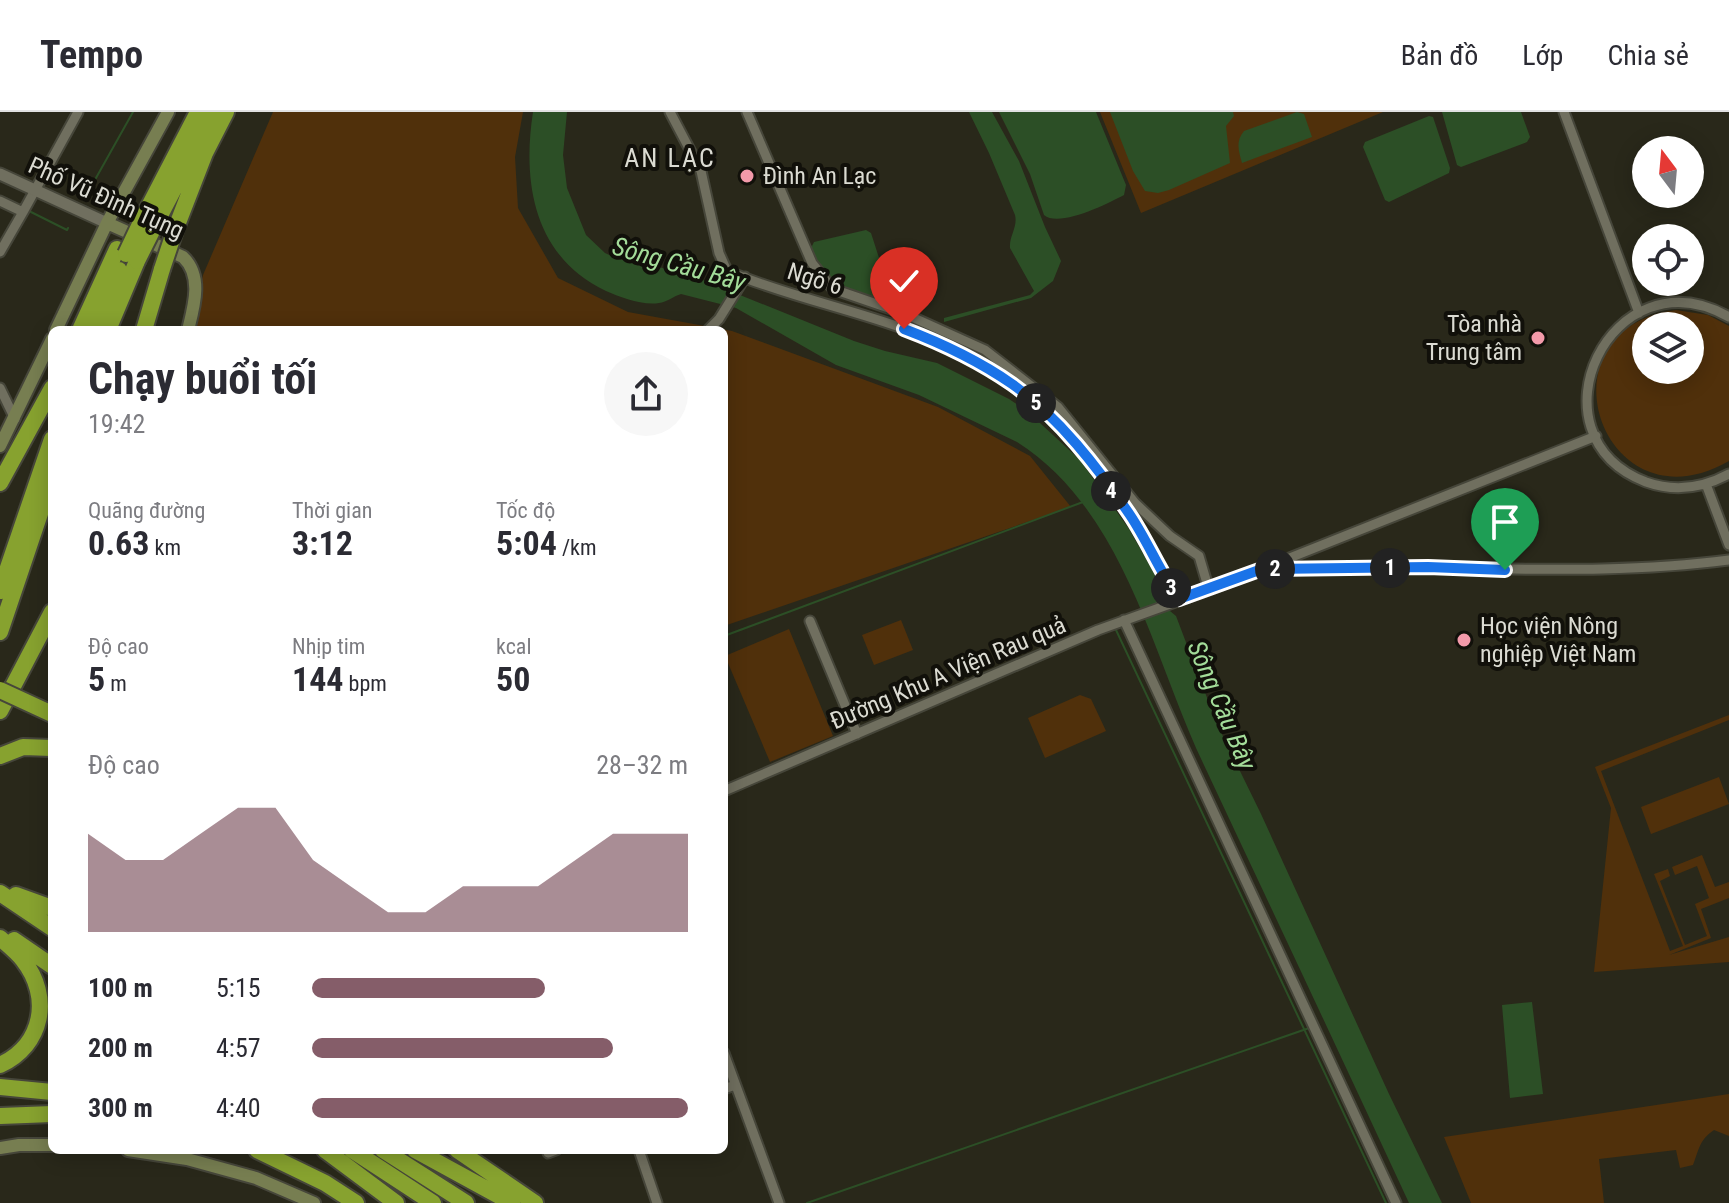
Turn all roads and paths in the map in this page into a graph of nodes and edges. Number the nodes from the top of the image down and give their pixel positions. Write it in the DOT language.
graph roads {
  1 [pos="78,112"];
  2 [pos="168,112"];
  3 [pos="190,112"];
  4 [pos="198,112"];
  5 [pos="214,112"];
  6 [pos="226,112"];
  7 [pos="670,112"];
  8 [pos="747,112"];
  9 [pos="1564,112"];
  10 [pos="0,174"];
  11 [pos="34,193"];
  12 [pos="0,201"];
  13 [pos="23,212"];
  14 [pos="144,219"];
  15 [pos="107,223"];
  16 [pos="0,250"];
  17 [pos="127,255"];
  18 [pos="744,280"];
  19 [pos="1639,312"];
  20 [pos="1642,312"];
  21 [pos="1729,317"];
  22 [pos="1632,318"];
  23 [pos="58,326"];
  24 [pos="83,326"];
  25 [pos="96,326"];
  26 [pos="109,326"];
  27 [pos="146,326"];
  28 [pos="189,326"];
  29 [pos="712,326"];
  30 [pos="48,347"];
  31 [pos="0,388"];
  32 [pos="48,395"];
  33 [pos="14,419"];
  34 [pos="28,432"];
  35 [pos="1596,436"];
  36 [pos="0,446"];
  37 [pos="48,451"];
  38 [pos="1729,474"];
  39 [pos="0,483"];
  40 [pos="1706,484"];
  41 [pos="48,490"];
  42 [pos="0,494"];
  43 [pos="1729,545"];
  44 [pos="1729,560"];
  45 [pos="1262,569"];
  46 [pos="1209,590"];
  47 [pos="0,591"];
  48 [pos="1177,600"];
  49 [pos="48,620"];
  50 [pos="1124,620"];
  51 [pos="810,621"];
  52 [pos="0,632"];
  53 [pos="0,690"];
  54 [pos="0,711"];
  55 [pos="48,712"];
  56 [pos="857,734"];
  57 [pos="48,748"];
  58 [pos="0,756"];
  59 [pos="728,789"];
  60 [pos="0,885"];
  61 [pos="0,893"];
  62 [pos="48,907"];
  63 [pos="48,925"];
  64 [pos="0,930"];
  65 [pos="0,938"];
  66 [pos="48,963"];
  67 [pos="0,1065"];
  68 [pos="728,1065"];
  69 [pos="735,1085"];
  70 [pos="0,1087"];
  71 [pos="728,1088"];
  72 [pos="48,1091"];
  73 [pos="48,1114"];
  74 [pos="0,1116"];
  75 [pos="48,1145"];
  76 [pos="0,1148"];
  77 [pos="154,1154"];
  78 [pos="260,1154"];
  79 [pos="266,1154"];
  80 [pos="330,1154"];
  81 [pos="358,1154"];
  82 [pos="389,1154"];
  83 [pos="424,1154"];
  84 [pos="462,1154"];
  85 [pos="474,1154"];
  86 [pos="640,1154"];
  87 [pos="274,1158"];
  88 [pos="511,1195"];
  89 [pos="314,1203"];
  90 [pos="356,1203"];
  91 [pos="396,1203"];
  92 [pos="433,1203"];
  93 [pos="466,1203"];
  94 [pos="535,1203"];
  95 [pos="657,1203"];
  96 [pos="779,1203"];
  97 [pos="1396,1203"];
  1 -- 11 [label="street"];
  2 -- 15 [label="main road"];
  3 -- 14 [label="highway"];
  4 -- 14 [label="highway"];
  5 -- 14 [label="highway"];
  6 -- 27 [label="highway, bridge"];
  7 -- 18 [label="street, Ngõ 6"];
  8 -- 46 [label="street"];
  9 -- 19 [label="street"];
  10 -- 11 [label="street, Phố Vũ Đình Tụng"];
  11 -- 13 [label="street"];
  11 -- 15 [label="street, Phố Vũ Đình Tụng"];
  12 -- 13 [label="street"];
  13 -- 16 [label="street"];
  14 -- 17 [label="highway, bridge"];
  15 -- 23 [label="main road"];
  15 -- 28 [label="main road, Phố Vũ Đình Tụng"];
  17 -- 24 [label="highway"];
  17 -- 25 [label="highway"];
  17 -- 26 [label="highway"];
  18 -- 29 [label="street"];
  18 -- 48 [label="street, Ngõ 6"];
  20 -- 21 [label="street"];
  22 -- 35 [label="street"];
  30 -- 33 [label="main road"];
  31 -- 33 [label="street"];
  32 -- 34 [label="highway"];
  33 -- 36 [label="main road"];
  34 -- 39 [label="highway"];
  34 -- 42 [label="highway"];
  35 -- 40 [label="street"];
  35 -- 45 [label="street, Đường Khu A Viện Rau quả"];
  37 -- 47 [label="highway"];
  38 -- 40 [label="street"];
  40 -- 43 [label="street"];
  41 -- 52 [label="highway"];
  44 -- 45 [label="street"];
  45 -- 46 [label="street, Đường Khu A Viện Rau quả"];
  46 -- 48 [label="street, Đường Khu A Viện Rau quả"];
  48 -- 50 [label="street, Đường Khu A Viện Rau quả"];
  49 -- 54 [label="highway"];
  50 -- 56 [label="street, Đường Khu A Viện Rau quả"];
  50 -- 97 [label="street"];
  51 -- 56 [label="street"];
  53 -- 55 [label="highway, bridge"];
  56 -- 59 [label="street, Đường Khu A Viện Rau quả"];
  57 -- 58 [label="highway"];
  60 -- 62 [label="highway"];
  61 -- 63 [label="highway"];
  64 -- 66 [label="highway"];
  65 -- 67 [label="highway"];
  68 -- 69 [label="street"];
  69 -- 71 [label="street"];
  69 -- 96 [label="street"];
  70 -- 72 [label="highway"];
  73 -- 74 [label="highway"];
  75 -- 76 [label="main road"];
  77 -- 89 [label="main road"];
  78 -- 87 [label="highway"];
  79 -- 87 [label="highway"];
  80 -- 91 [label="highway"];
  81 -- 92 [label="highway"];
  82 -- 93 [label="highway"];
  83 -- 88 [label="highway"];
  84 -- 88 [label="highway"];
  85 -- 88 [label="main road"];
  86 -- 95 [label="street"];
  87 -- 90 [label="highway"];
  88 -- 94 [label="highway"];
}
